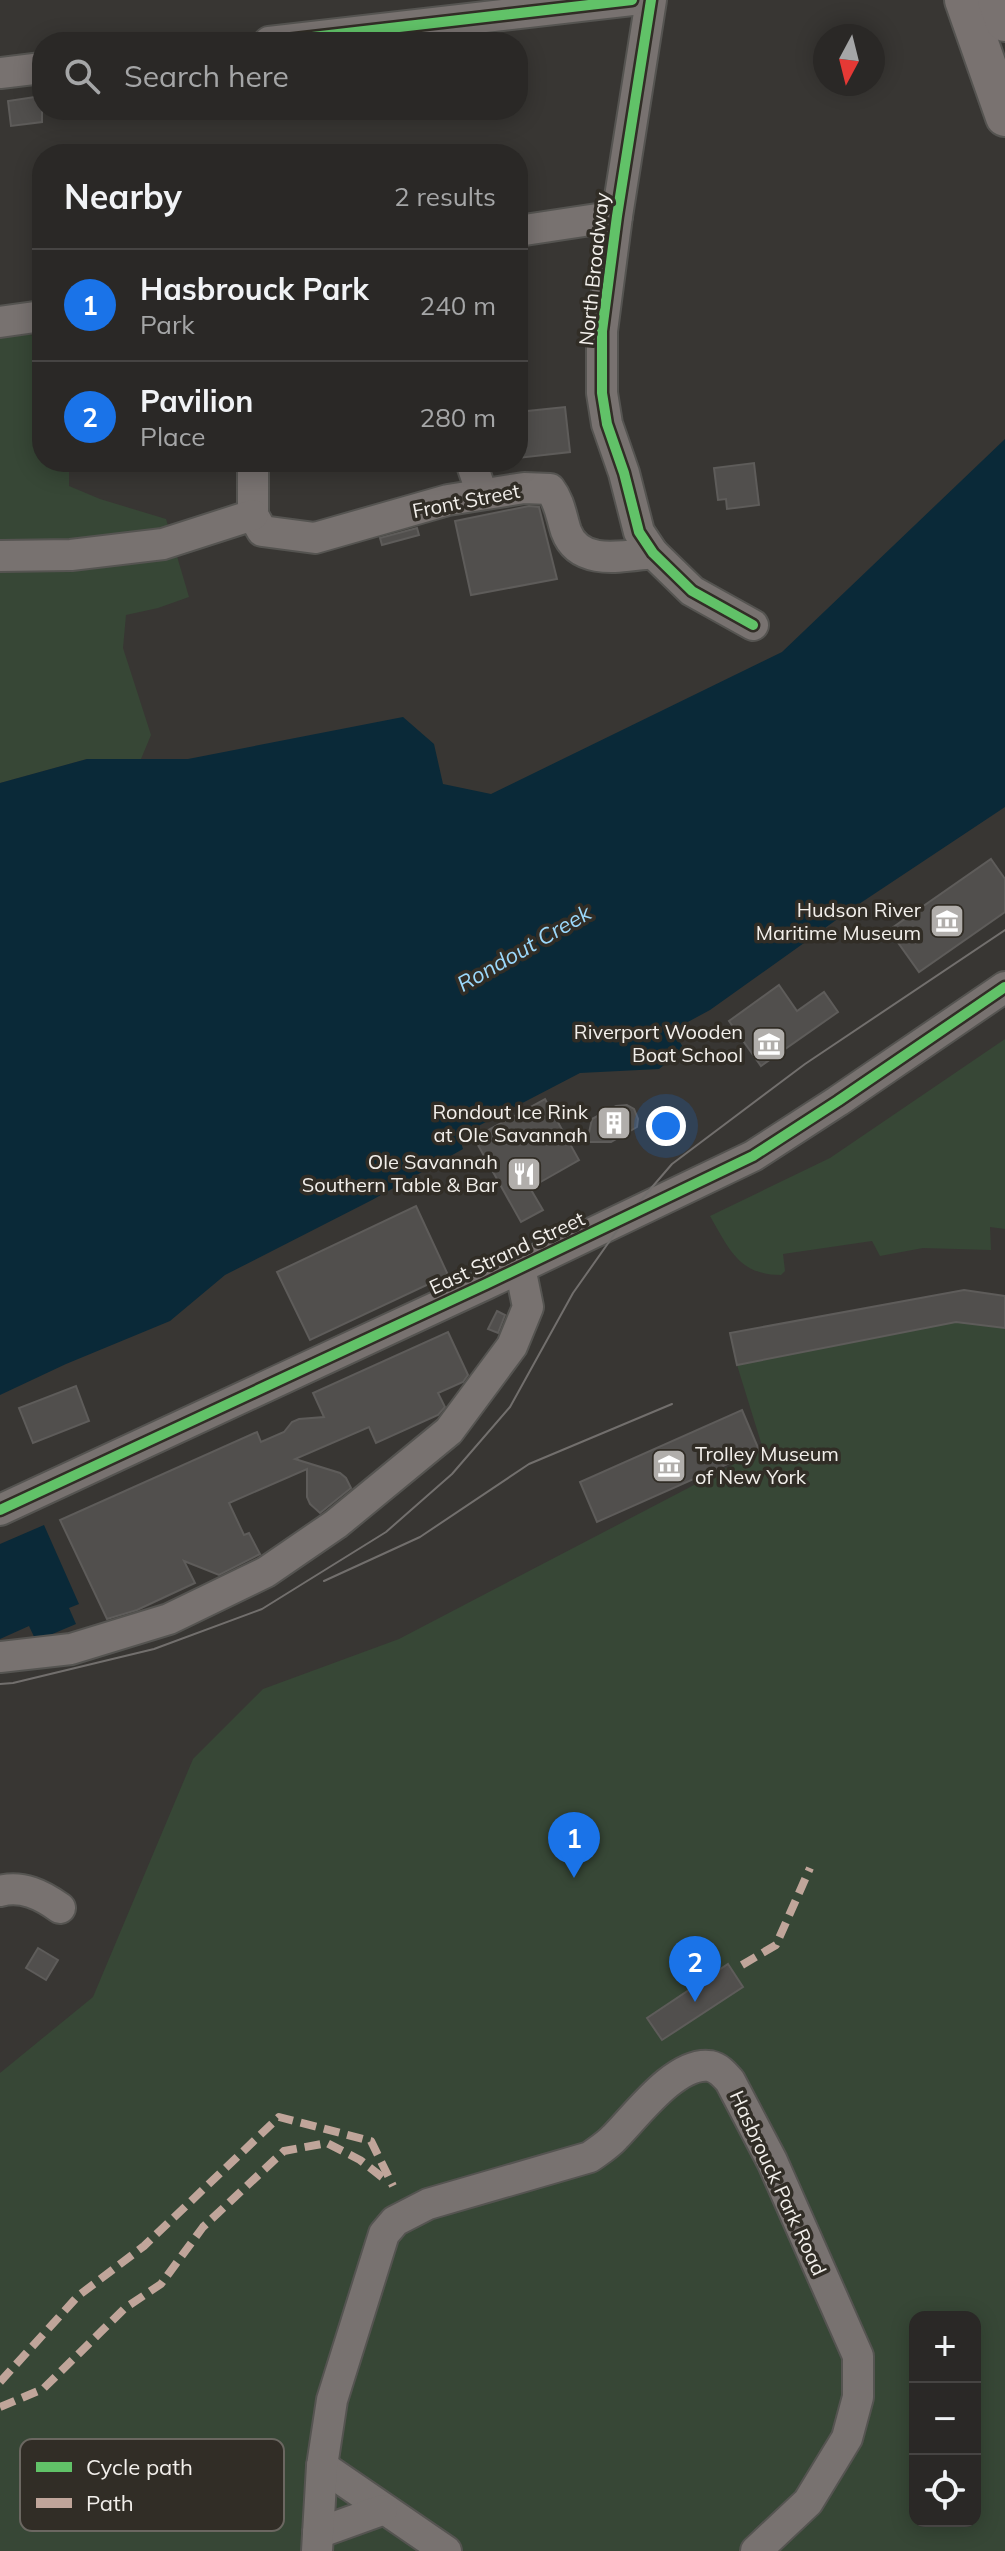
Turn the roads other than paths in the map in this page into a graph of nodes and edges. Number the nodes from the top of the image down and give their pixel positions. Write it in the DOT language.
graph roads {
  1 [pos="632,0"];
  2 [pos="651,0"];
  3 [pos="964,0"];
  4 [pos="997,0"];
  5 [pos="1005,22"];
  6 [pos="355,32"];
  7 [pos="32,69"];
  8 [pos="0,73"];
  9 [pos="1002,108"];
  10 [pos="617,216"];
  11 [pos="528,229"];
  12 [pos="32,317"];
  13 [pos="0,322"];
  14 [pos="253,472"];
  15 [pos="474,472"];
  16 [pos="482,494"];
  17 [pos="253,515"];
  18 [pos="653,553"];
  19 [pos="0,556"];
  20 [pos="753,625"];
  21 [pos="1005,987"];
  22 [pos="520,1267"];
  23 [pos="0,1510"];
  24 [pos="0,1657"];
  25 [pos="0,1891"];
  26 [pos="60,1908"];
  27 [pos="322,2466"];
  28 [pos="382,2510"];
  29 [pos="318,2542"];
  30 [pos="446,2551"];
  31 [pos="756,2551"];
  1 -- 6 [label="street"];
  2 -- 10 [label="street, North Broadway"];
  3 -- 9 [label="main road"];
  4 -- 5 [label="main road"];
  7 -- 8 [label="street"];
  10 -- 11 [label="street"];
  10 -- 18 [label="street, North Broadway"];
  12 -- 13 [label="street"];
  14 -- 17 [label="street"];
  15 -- 16 [label="street"];
  16 -- 17 [label="street, Front Street"];
  16 -- 18 [label="street, Front Street"];
  17 -- 19 [label="street"];
  18 -- 20 [label="street, North Broadway"];
  21 -- 22 [label="street, East Strand Street"];
  22 -- 23 [label="street, East Strand Street"];
  22 -- 24 [label="street"];
  25 -- 26 [label="street"];
  27 -- 28 [label="street"];
  27 -- 29 [label="street, Hasbrouck Park Road"];
  27 -- 31 [label="street, Hasbrouck Park Road"];
  28 -- 29 [label="street"];
  28 -- 30 [label="street"];
}
